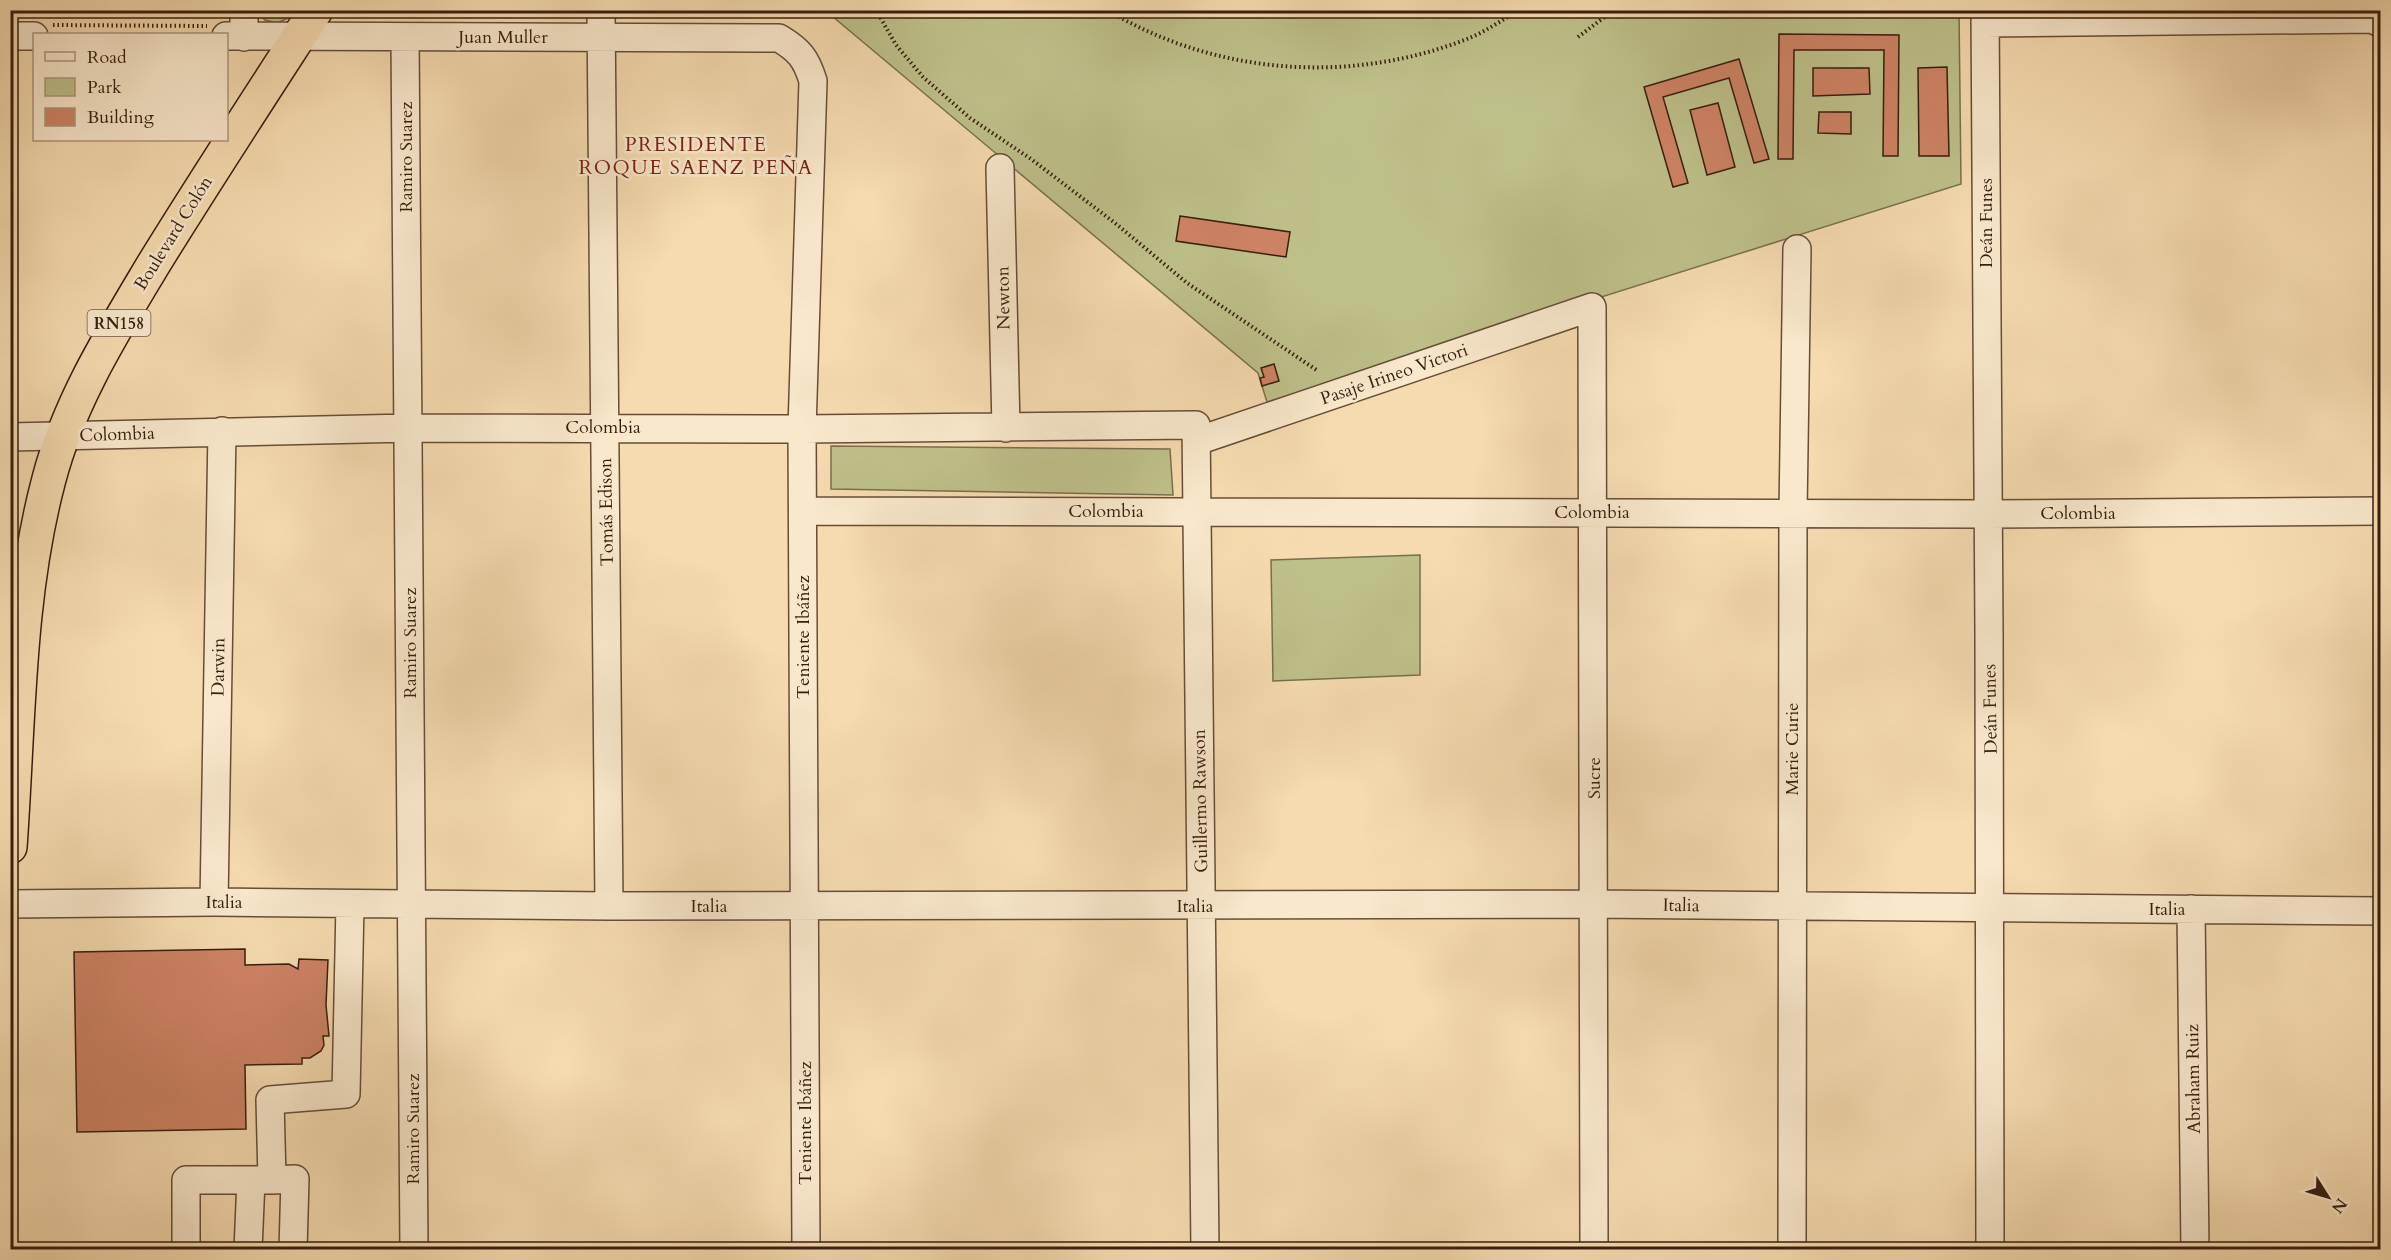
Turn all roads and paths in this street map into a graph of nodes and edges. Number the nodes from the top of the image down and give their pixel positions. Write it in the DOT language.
graph roads {
  1 [pos="601,10"];
  2 [pos="876,10"];
  3 [pos="1107,10"];
  4 [pos="1519,10"];
  5 [pos="1614,10"];
  6 [pos="1985,17"];
  7 [pos="2380,22"];
  8 [pos="308,23"];
  9 [pos="232,27"];
  10 [pos="40,30"];
  11 [pos="10,36"];
  12 [pos="405,37"];
  13 [pos="1578,37"];
  14 [pos="601,38"];
  15 [pos="779,38"];
  16 [pos="1000,168"];
  17 [pos="1797,249"];
  18 [pos="1592,307"];
  19 [pos="1318,371"];
  20 [pos="605,427"];
  21 [pos="408,428"];
  22 [pos="1006,428"];
  23 [pos="802,429"];
  24 [pos="222,431"];
  25 [pos="1196,433"];
  26 [pos="63,436"];
  27 [pos="10,437"];
  28 [pos="803,511"];
  29 [pos="1197,511"];
  30 [pos="1594,511"];
  31 [pos="2380,511"];
  32 [pos="1793,513"];
  33 [pos="1987,514"];
  34 [pos="22,644"];
  35 [pos="10,697"];
  36 [pos="10,847"];
  37 [pos="213,902"];
  38 [pos="10,904"];
  39 [pos="350,904"];
  40 [pos="1593,904"];
  41 [pos="411,905"];
  42 [pos="609,906"];
  43 [pos="803,906"];
  44 [pos="1201,906"];
  45 [pos="1791,907"];
  46 [pos="1992,908"];
  47 [pos="2191,909"];
  48 [pos="2380,911"];
  49 [pos="262,1180"];
  50 [pos="186,1250"];
  51 [pos="248,1250"];
  52 [pos="293,1250"];
  53 [pos="414,1250"];
  54 [pos="806,1250"];
  55 [pos="1205,1250"];
  56 [pos="1594,1250"];
  57 [pos="1792,1250"];
  58 [pos="1990,1250"];
  59 [pos="2195,1250"];
  1 -- 14 [label="street, Tomás Edison"];
  2 -- 19 [label="path"];
  3 -- 4 [label="path"];
  5 -- 13 [label="path"];
  6 -- 7 [label="street"];
  6 -- 33 [label="street, Deán Funes"];
  8 -- 9 [label="street, Juan Muller"];
  8 -- 12 [label="street, Juan Muller"];
  8 -- 26 [label="highway, Boulevard Colón / RN158"];
  9 -- 10 [label="path"];
  10 -- 11 [label="street"];
  12 -- 14 [label="street, Juan Muller"];
  12 -- 21 [label="street, Ramiro Suarez"];
  14 -- 15 [label="street, Juan Muller"];
  14 -- 20 [label="street, Tomás Edison"];
  15 -- 23 [label="street, Teniente Ibáñez"];
  16 -- 22 [label="street, Newton"];
  17 -- 32 [label="street, Marie Curie"];
  18 -- 25 [label="street, Pasaje Irineo Victori"];
  18 -- 30 [label="street, Sucre"];
  20 -- 21 [label="street, Colombia"];
  20 -- 23 [label="street, Colombia"];
  20 -- 42 [label="street, Tomás Edison"];
  21 -- 24 [label="street, Colombia"];
  21 -- 41 [label="street, Ramiro Suarez"];
  22 -- 23 [label="street, Colombia"];
  22 -- 25 [label="street, Colombia"];
  23 -- 28 [label="street, Teniente Ibáñez"];
  24 -- 26 [label="street, Colombia"];
  24 -- 37 [label="street, Darwin"];
  25 -- 29 [label="street, Guillermo Rawson"];
  26 -- 27 [label="street, Colombia"];
  26 -- 34 [label="highway, Boulevard Colón / RN158"];
  28 -- 29 [label="street, Colombia"];
  28 -- 43 [label="street, Teniente Ibáñez"];
  29 -- 30 [label="street, Colombia"];
  29 -- 44 [label="street, Guillermo Rawson"];
  30 -- 32 [label="street, Colombia"];
  30 -- 40 [label="street, Sucre"];
  31 -- 33 [label="street, Colombia"];
  32 -- 33 [label="street, Colombia"];
  32 -- 45 [label="street, Marie Curie"];
  33 -- 46 [label="street, Deán Funes"];
  34 -- 35 [label="highway, Boulevard Colón / RN158"];
  34 -- 36 [label="highway, Boulevard Colón / RN158"];
  37 -- 38 [label="street, Italia"];
  37 -- 39 [label="street, Italia"];
  39 -- 41 [label="street, Italia"];
  39 -- 49 [label="street"];
  40 -- 44 [label="street, Italia"];
  40 -- 45 [label="street, Italia"];
  40 -- 56 [label="street, Sucre"];
  41 -- 42 [label="street, Italia"];
  41 -- 53 [label="street, Ramiro Suarez"];
  42 -- 43 [label="street, Italia"];
  43 -- 44 [label="street, Italia"];
  43 -- 54 [label="street, Teniente Ibáñez"];
  44 -- 55 [label="street, Guillermo Rawson"];
  45 -- 46 [label="street, Italia"];
  45 -- 57 [label="street, Marie Curie"];
  46 -- 47 [label="street, Italia"];
  46 -- 58 [label="street, Deán Funes"];
  47 -- 48 [label="street, Italia"];
  47 -- 59 [label="street, Abraham Ruiz"];
  49 -- 50 [label="street"];
  49 -- 51 [label="street"];
  49 -- 52 [label="street"];
}
